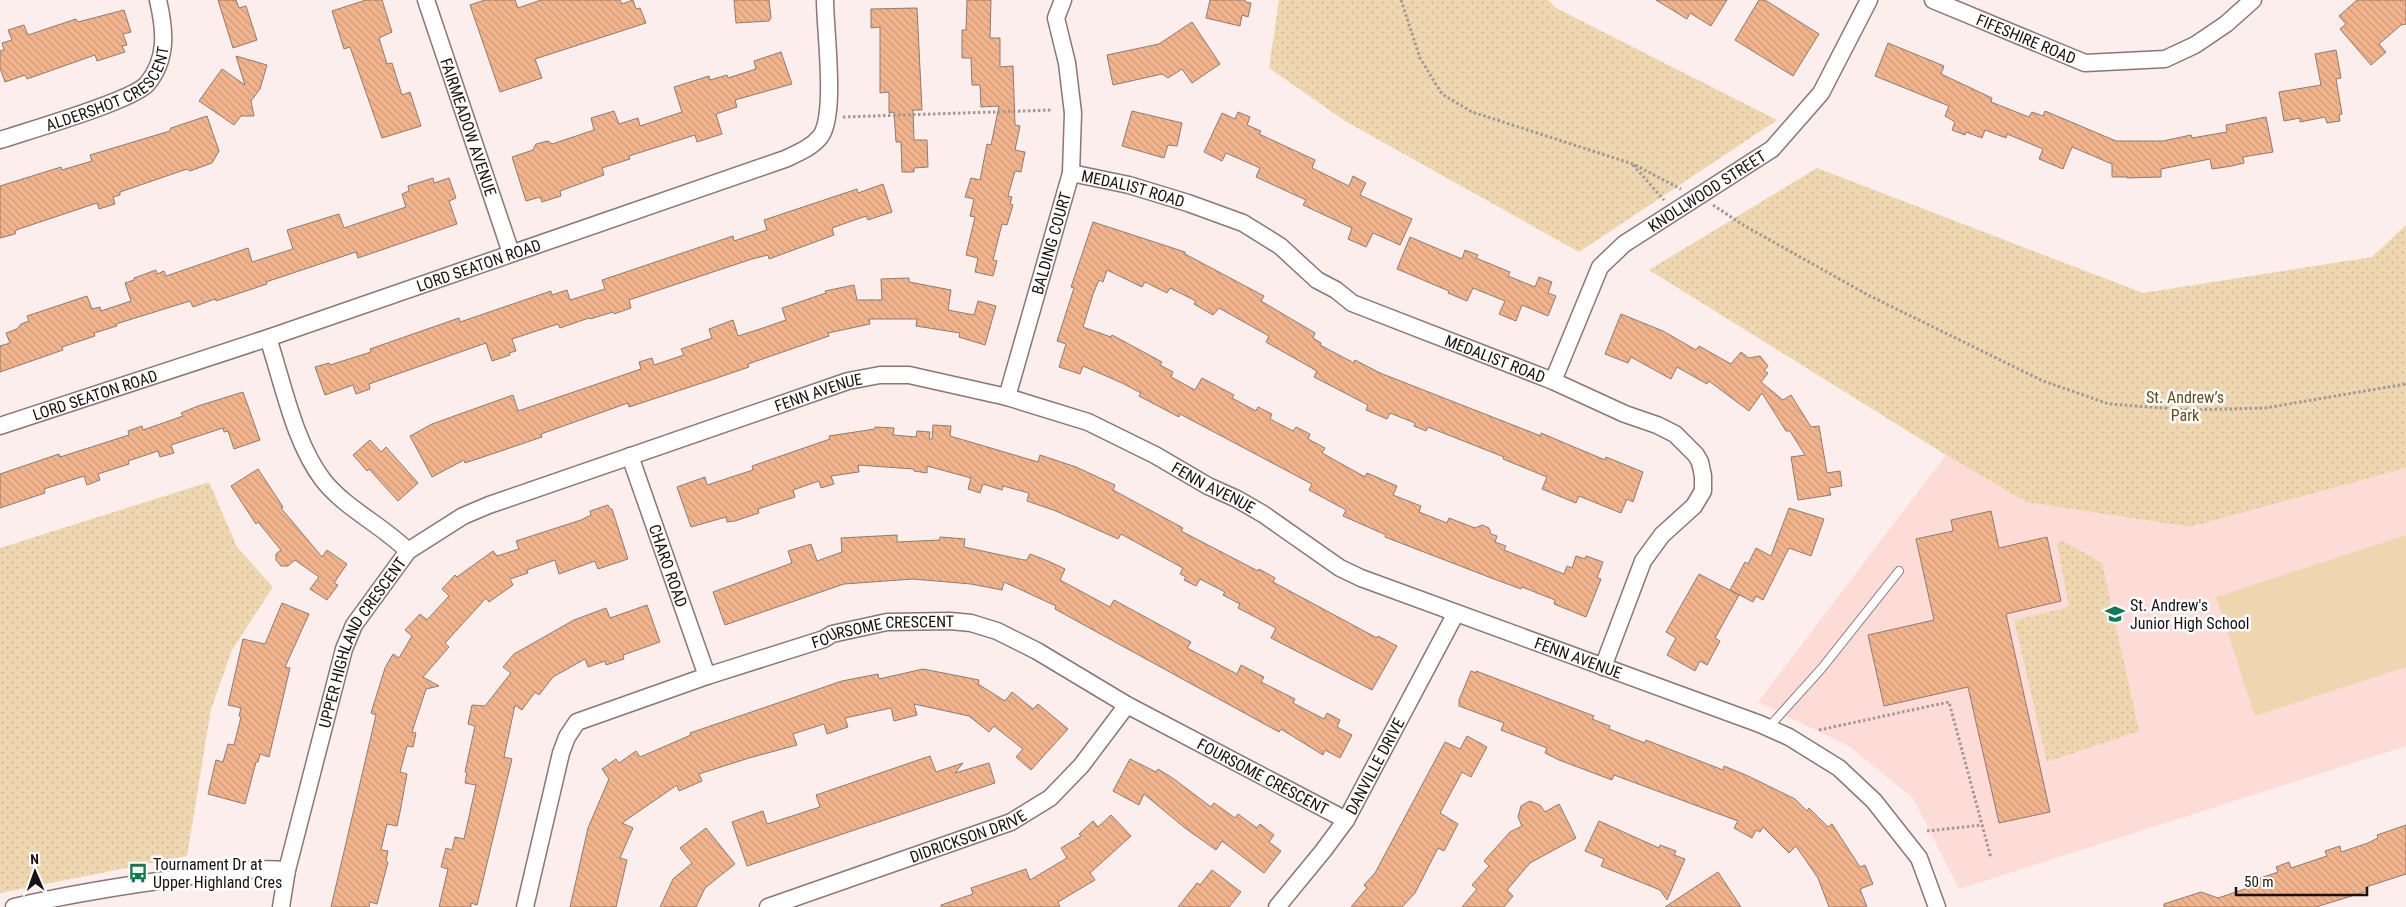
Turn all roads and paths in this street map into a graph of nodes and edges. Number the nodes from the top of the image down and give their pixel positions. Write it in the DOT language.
graph roads {
  1 [pos="158,0"];
  2 [pos="426,0"];
  3 [pos="825,0"];
  4 [pos="1063,0"];
  5 [pos="1401,0"];
  6 [pos="1869,0"];
  7 [pos="1933,0"];
  8 [pos="2253,0"];
  9 [pos="1052,110"];
  10 [pos="828,118"];
  11 [pos="0,140"];
  12 [pos="1632,164"];
  13 [pos="1071,173"];
  14 [pos="1683,190"];
  15 [pos="1666,202"];
  16 [pos="1712,205"];
  17 [pos="511,253"];
  18 [pos="268,338"];
  19 [pos="1553,381"];
  20 [pos="2406,384"];
  21 [pos="1007,397"];
  22 [pos="0,426"];
  23 [pos="630,456"];
  24 [pos="408,551"];
  25 [pos="1899,571"];
  26 [pos="1456,613"];
  27 [pos="1603,667"];
  28 [pos="707,676"];
  29 [pos="1127,705"];
  30 [pos="1768,728"];
  31 [pos="1819,730"];
  32 [pos="1346,820"];
  33 [pos="1982,825"];
  34 [pos="1927,831"];
  35 [pos="1991,858"];
  36 [pos="287,870"];
  37 [pos="14,907"];
  38 [pos="281,907"];
  39 [pos="525,907"];
  40 [pos="768,907"];
  41 [pos="1277,907"];
  42 [pos="1937,907"];
  1 -- 11 [label="street, ALDERSHOT CRESCENT"];
  2 -- 17 [label="street, FAIRMEADOW AVENUE"];
  3 -- 10 [label="street, LORD SEATON ROAD"];
  4 -- 13 [label="street, BALDING COURT"];
  5 -- 12 [label="path"];
  6 -- 19 [label="street, KNOLLWOOD STREET"];
  7 -- 8 [label="street, FIFESHIRE ROAD"];
  9 -- 10 [label="path"];
  10 -- 17 [label="street, LORD SEATON ROAD"];
  12 -- 14 [label="path"];
  12 -- 15 [label="path"];
  13 -- 19 [label="street, MEDALIST ROAD"];
  13 -- 21 [label="street, BALDING COURT"];
  16 -- 20 [label="path"];
  17 -- 18 [label="street, LORD SEATON ROAD"];
  18 -- 22 [label="street, LORD SEATON ROAD"];
  18 -- 24 [label="street, UPPER HIGHLAND CRESCENT"];
  19 -- 27 [label="street, MEDALIST ROAD"];
  21 -- 23 [label="street, FENN AVENUE"];
  21 -- 26 [label="street, FENN AVENUE"];
  23 -- 24 [label="street, FENN AVENUE"];
  23 -- 28 [label="street, CHARO ROAD"];
  24 -- 36 [label="street, UPPER HIGHLAND CRESCENT"];
  25 -- 30 [label="lane"];
  26 -- 27 [label="street, FENN AVENUE"];
  26 -- 32 [label="street, DANVILLE DRIVE"];
  27 -- 30 [label="street, FENN AVENUE"];
  28 -- 29 [label="street, FOURSOME CRESCENT"];
  28 -- 39 [label="street, FOURSOME CRESCENT"];
  29 -- 32 [label="street, FOURSOME CRESCENT"];
  29 -- 40 [label="street, DIDRICKSON DRIVE"];
  30 -- 42 [label="street, FENN AVENUE"];
  31 -- 33 [label="path"];
  32 -- 41 [label="street, DANVILLE DRIVE"];
  33 -- 34 [label="path"];
  33 -- 35 [label="path"];
  36 -- 37 [label="street"];
  36 -- 38 [label="street, UPPER HIGHLAND CRESCENT"];
}
